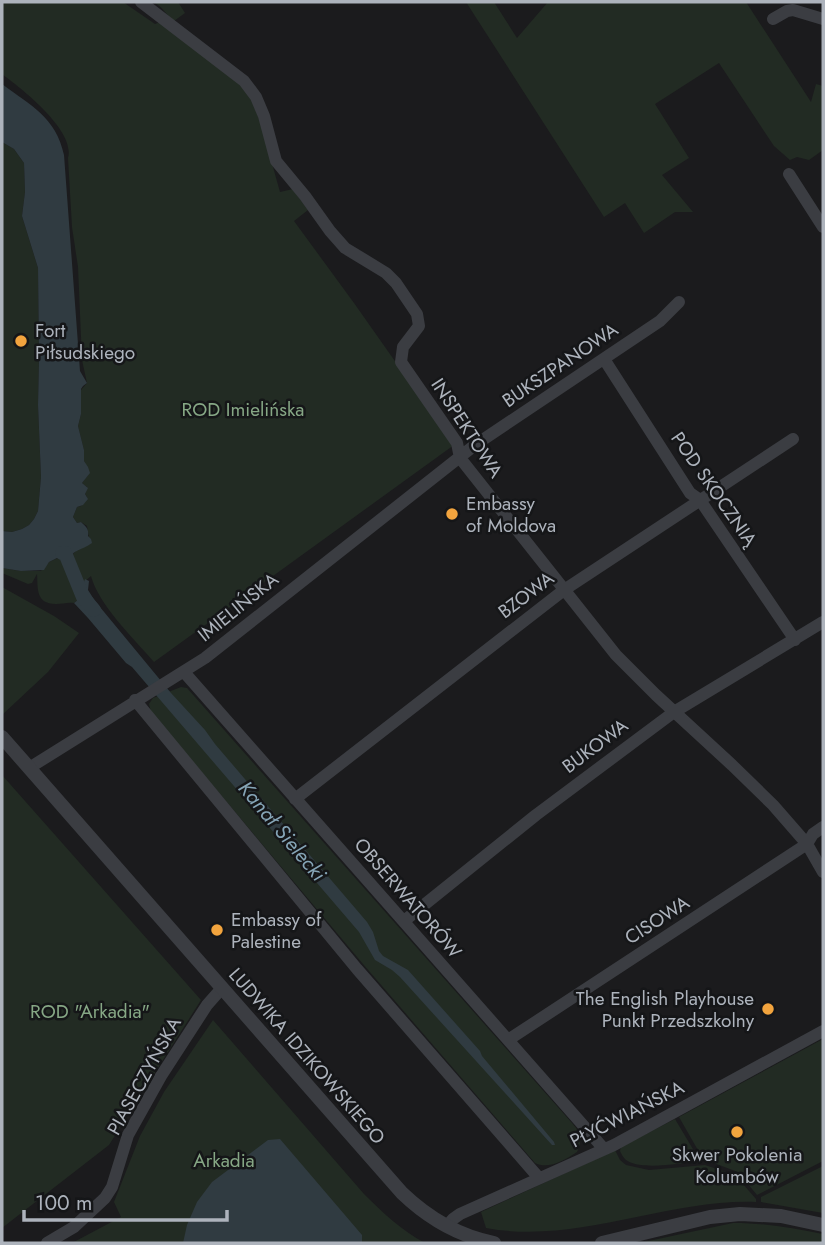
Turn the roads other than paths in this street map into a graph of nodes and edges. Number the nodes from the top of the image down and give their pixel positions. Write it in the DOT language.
graph roads {
  1 [pos="141,2"];
  2 [pos="773,19"];
  3 [pos="823,19"];
  4 [pos="789,174"];
  5 [pos="823,226"];
  6 [pos="679,302"];
  7 [pos="604,359"];
  8 [pos="793,439"];
  9 [pos="460,458"];
  10 [pos="701,500"];
  11 [pos="564,590"];
  12 [pos="823,622"];
  13 [pos="795,640"];
  14 [pos="184,672"];
  15 [pos="135,701"];
  16 [pos="674,712"];
  17 [pos="2,737"];
  18 [pos="29,768"];
  19 [pos="295,799"];
  20 [pos="823,827"];
  21 [pos="807,844"];
  22 [pos="823,872"];
  23 [pos="404,922"];
  24 [pos="222,988"];
  25 [pos="823,1031"];
  26 [pos="508,1040"];
  27 [pos="604,1149"];
  28 [pos="540,1178"];
  29 [pos="823,1225"];
  30 [pos="447,1226"];
  31 [pos="47,1243"];
  32 [pos="494,1243"];
  33 [pos="602,1243"];
  1 -- 9 [label="street, INSPEKTOWA"];
  2 -- 3 [label="street"];
  4 -- 5 [label="street"];
  6 -- 7 [label="street, BUKSZPANOWA"];
  7 -- 9 [label="street, BUKSZPANOWA"];
  7 -- 10 [label="street, POD SKOCZNIĄ"];
  8 -- 10 [label="street, BZOWA"];
  9 -- 11 [label="street, INSPEKTOWA"];
  9 -- 14 [label="street, IMIELIŃSKA"];
  10 -- 11 [label="street, BZOWA"];
  10 -- 13 [label="street, POD SKOCZNIĄ"];
  11 -- 16 [label="street, INSPEKTOWA"];
  11 -- 19 [label="street, BZOWA"];
  12 -- 13 [label="street, BUKOWA"];
  13 -- 16 [label="street, BUKOWA"];
  14 -- 15 [label="street, IMIELIŃSKA"];
  14 -- 19 [label="street, OBSERWATORÓW"];
  15 -- 18 [label="street, IMIELIŃSKA"];
  15 -- 28 [label="street"];
  16 -- 21 [label="street, INSPEKTOWA"];
  16 -- 23 [label="street, BUKOWA"];
  17 -- 18 [label="street, LUDWIKA IDZIKOWSKIEGO"];
  18 -- 24 [label="street, LUDWIKA IDZIKOWSKIEGO"];
  19 -- 23 [label="street, OBSERWATORÓW"];
  20 -- 21 [label="street, CISOWA"];
  21 -- 22 [label="street, INSPEKTOWA"];
  21 -- 26 [label="street, CISOWA"];
  23 -- 26 [label="street, OBSERWATORÓW"];
  24 -- 30 [label="street, LUDWIKA IDZIKOWSKIEGO"];
  24 -- 31 [label="street, PIASECZYŃSKA"];
  25 -- 27 [label="street, PŁYĆWIAŃSKA"];
  26 -- 27 [label="street, OBSERWATORÓW"];
  27 -- 28 [label="street, PŁYĆWIAŃSKA"];
  28 -- 30 [label="street, PŁYĆWIAŃSKA"];
  29 -- 33 [label="street"];
  30 -- 32 [label="street, LUDWIKA IDZIKOWSKIEGO"];
}
